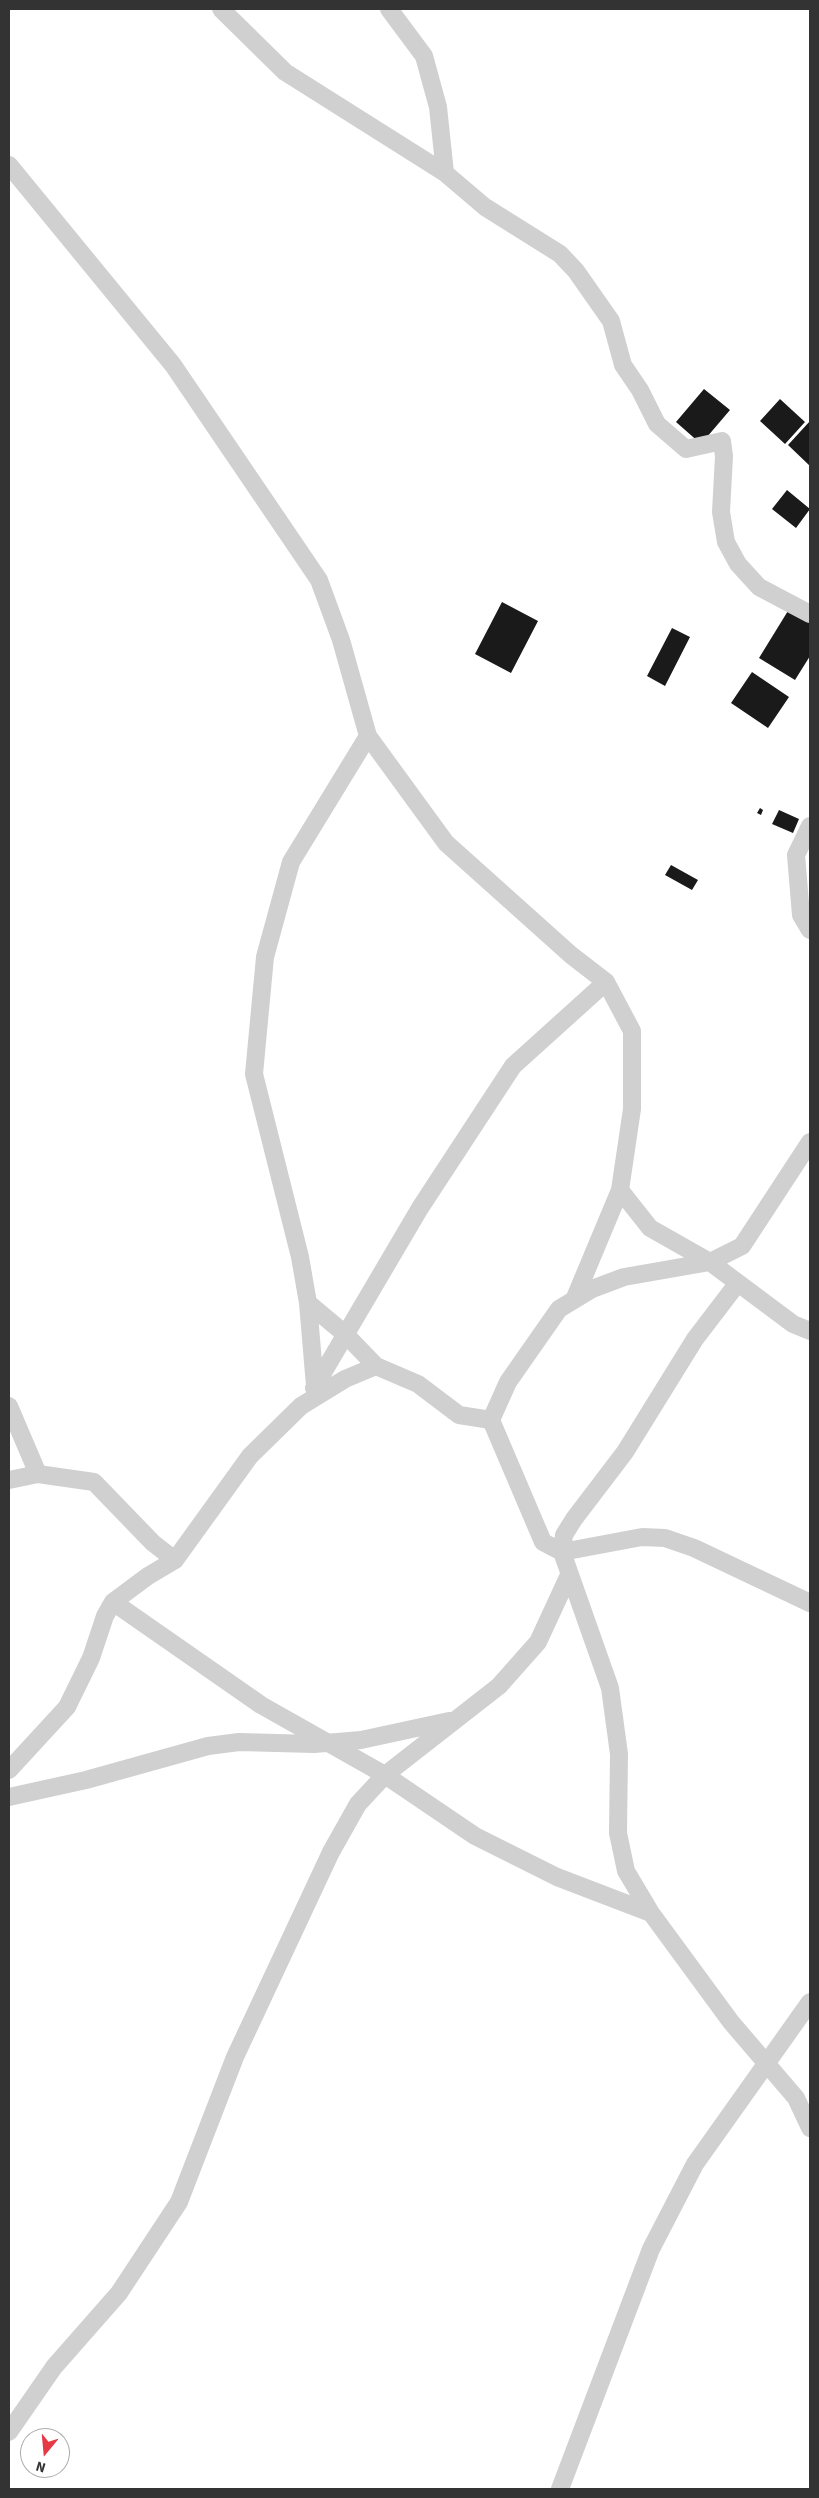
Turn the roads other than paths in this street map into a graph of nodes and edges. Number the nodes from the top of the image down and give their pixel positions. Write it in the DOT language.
graph roads {
  1 [pos="221,9"];
  2 [pos="389,9"];
  3 [pos="9,164"];
  4 [pos="445,173"];
  5 [pos="810,614"];
  6 [pos="368,736"];
  7 [pos="810,826"];
  8 [pos="810,930"];
  9 [pos="606,982"];
  10 [pos="810,1142"];
  11 [pos="620,1190"];
  12 [pos="710,1262"];
  13 [pos="736,1284"];
  14 [pos="574,1300"];
  15 [pos="308,1303"];
  16 [pos="810,1331"];
  17 [pos="345,1334"];
  18 [pos="376,1366"];
  19 [pos="315,1386"];
  20 [pos="9,1406"];
  21 [pos="301,1406"];
  22 [pos="491,1420"];
  23 [pos="38,1474"];
  24 [pos="9,1480"];
  25 [pos="562,1552"];
  26 [pos="175,1560"];
  27 [pos="569,1575"];
  28 [pos="114,1602"];
  29 [pos="810,1604"];
  30 [pos="455,1720"];
  31 [pos="326,1743"];
  32 [pos="9,1770"];
  33 [pos="385,1775"];
  34 [pos="9,1797"];
  35 [pos="651,1913"];
  36 [pos="810,2002"];
  37 [pos="766,2063"];
  38 [pos="810,2128"];
  39 [pos="9,2432"];
  40 [pos="560,2489"];
  1 -- 4 [label="street"];
  2 -- 4 [label="street"];
  3 -- 6 [label="street"];
  4 -- 5 [label="street"];
  6 -- 9 [label="street"];
  6 -- 15 [label="street"];
  7 -- 8 [label="street"];
  9 -- 11 [label="street"];
  9 -- 17 [label="street"];
  10 -- 12 [label="street"];
  11 -- 12 [label="street"];
  11 -- 14 [label="street"];
  12 -- 13 [label="street"];
  12 -- 14 [label="street"];
  13 -- 16 [label="street"];
  13 -- 25 [label="street"];
  14 -- 22 [label="street"];
  15 -- 17 [label="street"];
  15 -- 19 [label="street"];
  17 -- 18 [label="street"];
  17 -- 19 [label="street"];
  18 -- 21 [label="street"];
  18 -- 22 [label="street"];
  19 -- 21 [label="street"];
  20 -- 23 [label="street"];
  21 -- 26 [label="street"];
  22 -- 25 [label="street"];
  23 -- 24 [label="street"];
  23 -- 26 [label="street"];
  25 -- 27 [label="street"];
  25 -- 29 [label="street"];
  26 -- 28 [label="street"];
  27 -- 30 [label="street"];
  27 -- 35 [label="street"];
  28 -- 31 [label="street"];
  28 -- 32 [label="street"];
  30 -- 31 [label="street"];
  30 -- 33 [label="street"];
  31 -- 33 [label="street"];
  31 -- 34 [label="street"];
  33 -- 35 [label="street"];
  33 -- 39 [label="street"];
  35 -- 37 [label="street"];
  36 -- 37 [label="street"];
  37 -- 38 [label="street"];
  37 -- 40 [label="street"];
}
